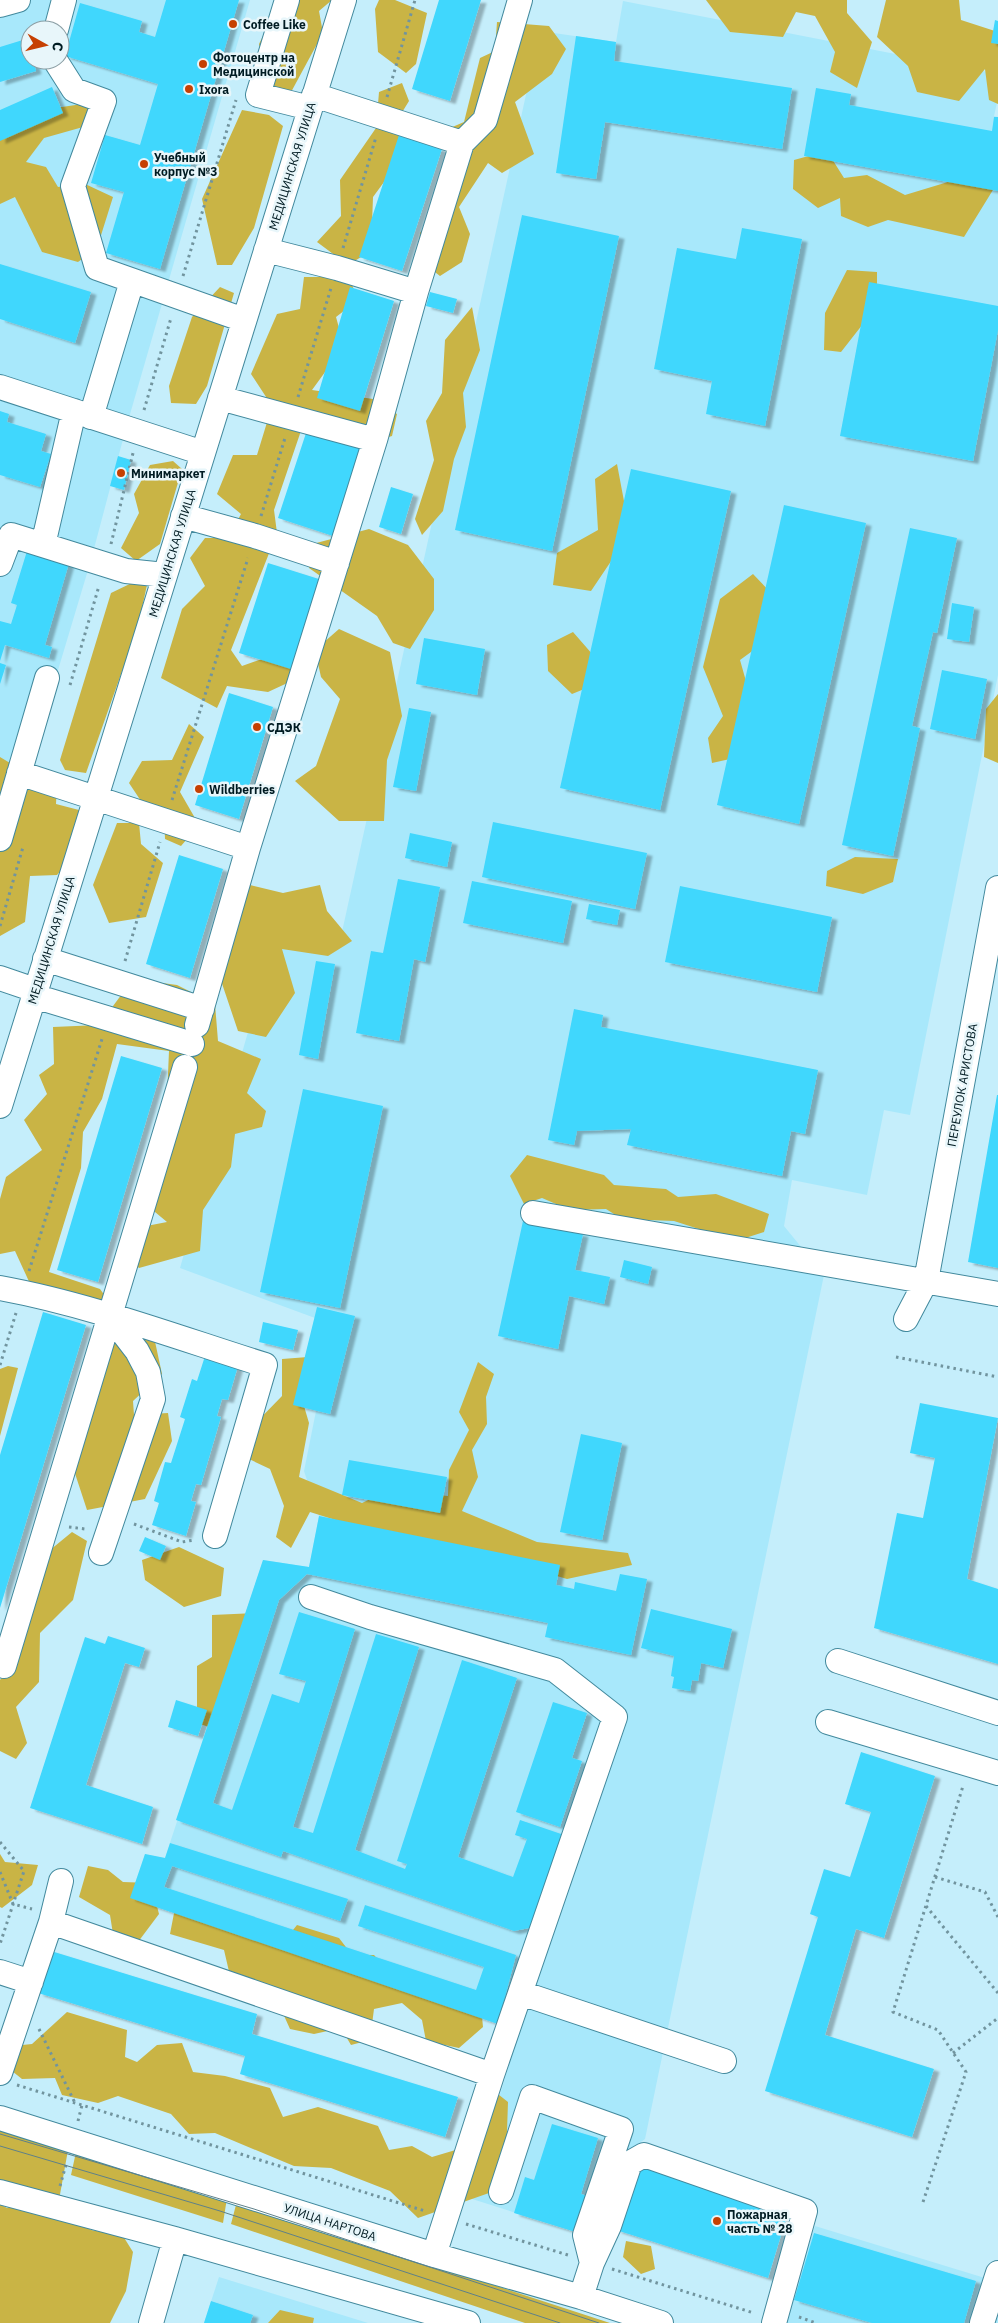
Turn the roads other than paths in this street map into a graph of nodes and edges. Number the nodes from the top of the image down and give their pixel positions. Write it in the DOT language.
graph roads {
  1 [pos="18,0"];
  2 [pos="64,0"];
  3 [pos="287,0"];
  4 [pos="344,0"];
  5 [pos="520,0"];
  6 [pos="0,5"];
  7 [pos="59,20"];
  8 [pos="61,70"];
  9 [pos="312,102"];
  10 [pos="462,143"];
  11 [pos="266,250"];
  12 [pos="132,280"];
  13 [pos="416,292"];
  14 [pos="244,320"];
  15 [pos="0,387"];
  16 [pos="220,398"];
  17 [pos="82,414"];
  18 [pos="375,440"];
  19 [pos="203,453"];
  20 [pos="183,516"];
  21 [pos="43,545"];
  22 [pos="336,563"];
  23 [pos="0,564"];
  24 [pos="165,576"];
  25 [pos="47,678"];
  26 [pos="19,773"];
  27 [pos="96,797"];
  28 [pos="0,839"];
  29 [pos="248,848"];
  30 [pos="998,893"];
  31 [pos="45,959"];
  32 [pos="0,978"];
  33 [pos="35,993"];
  34 [pos="197,1026"];
  35 [pos="185,1067"];
  36 [pos="0,1106"];
  37 [pos="533,1212"];
  38 [pos="926,1281"];
  39 [pos="11,1290"];
  40 [pos="998,1294"];
  41 [pos="110,1316"];
  42 [pos="906,1319"];
  43 [pos="215,1536"];
  44 [pos="101,1553"];
  45 [pos="311,1597"];
  46 [pos="838,1661"];
  47 [pos="0,1665"];
  48 [pos="998,1713"];
  49 [pos="828,1722"];
  50 [pos="998,1773"];
  51 [pos="61,1881"];
  52 [pos="52,1919"];
  53 [pos="0,1972"];
  54 [pos="28,1991"];
  55 [pos="521,1993"];
  56 [pos="724,2061"];
  57 [pos="492,2075"];
  58 [pos="5,2078"];
  59 [pos="0,2118"];
  60 [pos="0,2192"];
  61 [pos="501,2192"];
  62 [pos="175,2239"];
  63 [pos="434,2255"];
  64 [pos="592,2263"];
  65 [pos="998,2273"];
  66 [pos="581,2297"];
  67 [pos="777,2317"];
  68 [pos="151,2323"];
  69 [pos="468,2323"];
  70 [pos="661,2323"];
  71 [pos="982,2323"];
  1 -- 6 [label="street"];
  2 -- 7 [label="street"];
  3 -- 9 [label="street"];
  4 -- 9 [label="street, МЕДИЦИНСКАЯ УЛИЦА"];
  5 -- 10 [label="street"];
  8 -- 12 [label="street"];
  9 -- 10 [label="street"];
  9 -- 11 [label="street, МЕДИЦИНСКАЯ УЛИЦА"];
  10 -- 13 [label="street"];
  11 -- 13 [label="street"];
  11 -- 14 [label="street, МЕДИЦИНСКАЯ УЛИЦА"];
  12 -- 14 [label="street"];
  12 -- 17 [label="street"];
  13 -- 18 [label="street"];
  14 -- 16 [label="street, МЕДИЦИНСКАЯ УЛИЦА"];
  15 -- 17 [label="street"];
  16 -- 18 [label="street"];
  16 -- 19 [label="street, МЕДИЦИНСКАЯ УЛИЦА"];
  17 -- 19 [label="street"];
  17 -- 21 [label="street"];
  18 -- 22 [label="street"];
  19 -- 20 [label="street, МЕДИЦИНСКАЯ УЛИЦА"];
  20 -- 22 [label="street"];
  20 -- 24 [label="street, МЕДИЦИНСКАЯ УЛИЦА"];
  21 -- 23 [label="street"];
  21 -- 24 [label="street"];
  22 -- 29 [label="street"];
  24 -- 27 [label="street, МЕДИЦИНСКАЯ УЛИЦА"];
  25 -- 26 [label="street"];
  26 -- 27 [label="street"];
  26 -- 28 [label="street"];
  27 -- 29 [label="street"];
  27 -- 31 [label="street, МЕДИЦИНСКАЯ УЛИЦА"];
  29 -- 34 [label="street"];
  30 -- 38 [label="street, ПЕРЕУЛОК АРИСТОВА"];
  31 -- 33 [label="street, МЕДИЦИНСКАЯ УЛИЦА"];
  31 -- 34 [label="street"];
  32 -- 33 [label="street"];
  33 -- 34 [label="street"];
  33 -- 36 [label="street, МЕДИЦИНСКАЯ УЛИЦА"];
  35 -- 41 [label="street"];
  37 -- 38 [label="street"];
  38 -- 40 [label="street"];
  38 -- 42 [label="street, ПЕРЕУЛОК АРИСТОВА"];
  39 -- 41 [label="street"];
  41 -- 43 [label="street"];
  41 -- 44 [label="street"];
  41 -- 47 [label="street"];
  45 -- 55 [label="street"];
  46 -- 48 [label="street"];
  49 -- 50 [label="street"];
  51 -- 52 [label="street"];
  52 -- 54 [label="street"];
  52 -- 57 [label="street"];
  53 -- 54 [label="street"];
  54 -- 58 [label="street"];
  55 -- 56 [label="street"];
  55 -- 57 [label="street"];
  57 -- 63 [label="street"];
  59 -- 63 [label="street, УЛИЦА НАРТОВА"];
  60 -- 62 [label="street"];
  61 -- 64 [label="street"];
  62 -- 68 [label="street"];
  62 -- 69 [label="street"];
  63 -- 66 [label="street, УЛИЦА НАРТОВА"];
  64 -- 66 [label="street"];
  64 -- 67 [label="street"];
  65 -- 71 [label="street"];
  66 -- 70 [label="street, УЛИЦА НАРТОВА"];
}
